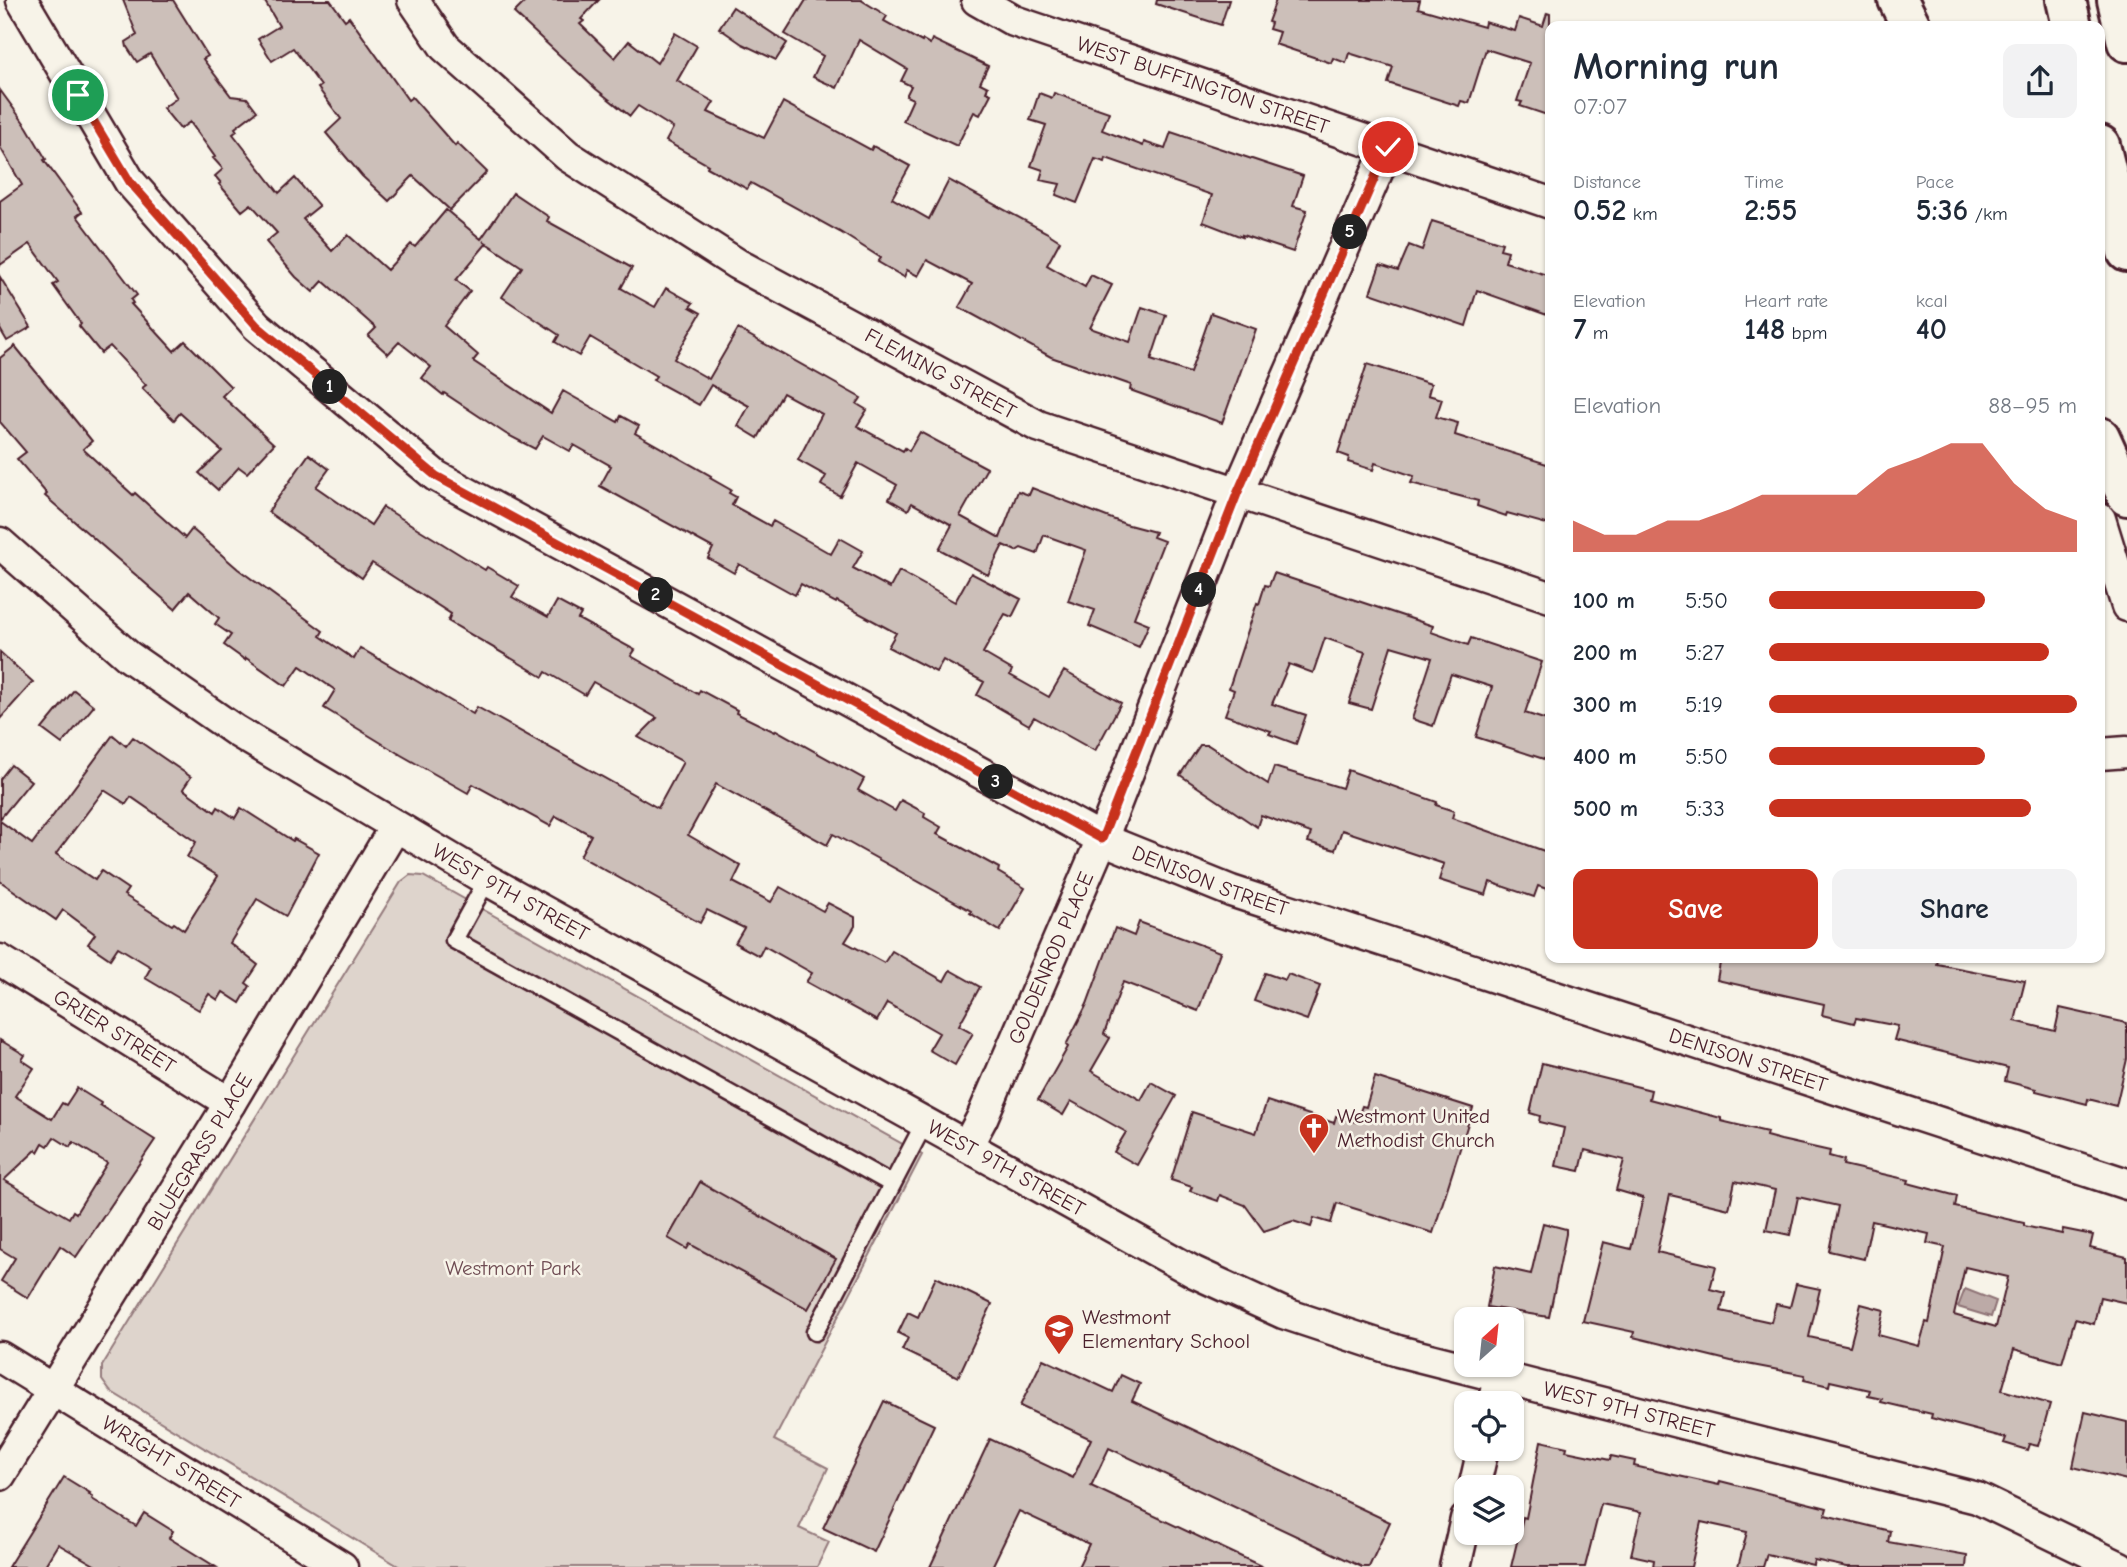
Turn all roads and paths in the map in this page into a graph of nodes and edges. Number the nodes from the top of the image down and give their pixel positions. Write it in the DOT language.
graph roads {
  1 [pos="22,0"];
  2 [pos="414,0"];
  3 [pos="977,0"];
  4 [pos="1898,0"];
  5 [pos="2066,0"];
  6 [pos="2117,0"];
  7 [pos="1908,21"];
  8 [pos="2071,21"];
  9 [pos="2127,42"];
  10 [pos="1388,147"];
  11 [pos="2105,165"];
  12 [pos="1545,201"];
  13 [pos="2127,252"];
  14 [pos="2105,448"];
  15 [pos="1237,494"];
  16 [pos="2127,496"];
  17 [pos="2105,535"];
  18 [pos="0,542"];
  19 [pos="1545,595"];
  20 [pos="2127,606"];
  21 [pos="2127,752"];
  22 [pos="2105,754"];
  23 [pos="396,827"];
  24 [pos="1102,839"];
  25 [pos="487,880"];
  26 [pos="0,960"];
  27 [pos="230,1103"];
  28 [pos="925,1122"];
  29 [pos="967,1146"];
  30 [pos="892,1184"];
  31 [pos="2127,1184"];
  32 [pos="815,1332"];
  33 [pos="0,1357"];
  34 [pos="51,1389"];
  35 [pos="1496,1391"];
  36 [pos="1524,1397"];
  37 [pos="0,1475"];
  38 [pos="1460,1545"];
  39 [pos="342,1567"];
  40 [pos="1455,1567"];
  41 [pos="2120,1567"];
  1 -- 24 [label="street, DENISON STREET"];
  2 -- 15 [label="street, FLEMING STREET"];
  3 -- 10 [label="street, WEST BUFFINGTON STREET"];
  4 -- 7 [label="highway"];
  5 -- 8 [label="highway"];
  6 -- 9 [label="highway"];
  10 -- 12 [label="street, WEST BUFFINGTON STREET"];
  10 -- 15 [label="street, GOLDENROD PLACE"];
  11 -- 13 [label="highway"];
  14 -- 16 [label="highway"];
  15 -- 19 [label="street, FLEMING STREET"];
  15 -- 24 [label="street, GOLDENROD PLACE"];
  17 -- 20 [label="street"];
  18 -- 23 [label="street, WEST 9TH STREET"];
  21 -- 22 [label="street"];
  23 -- 25 [label="street, WEST 9TH STREET"];
  23 -- 27 [label="street, BLUEGRASS PLACE"];
  24 -- 29 [label="street, GOLDENROD PLACE"];
  24 -- 31 [label="street, DENISON STREET"];
  25 -- 28 [label="street, WEST 9TH STREET"];
  25 -- 30 [label="lane"];
  26 -- 27 [label="street, GRIER STREET"];
  27 -- 34 [label="street, BLUEGRASS PLACE"];
  28 -- 29 [label="street, WEST 9TH STREET"];
  28 -- 30 [label="lane"];
  29 -- 35 [label="street, WEST 9TH STREET"];
  30 -- 32 [label="lane"];
  33 -- 34 [label="street, WRIGHT STREET"];
  34 -- 37 [label="street, BLUEGRASS PLACE"];
  34 -- 39 [label="street, WRIGHT STREET"];
  36 -- 41 [label="street, WEST 9TH STREET"];
  38 -- 40 [label="street"];
}
